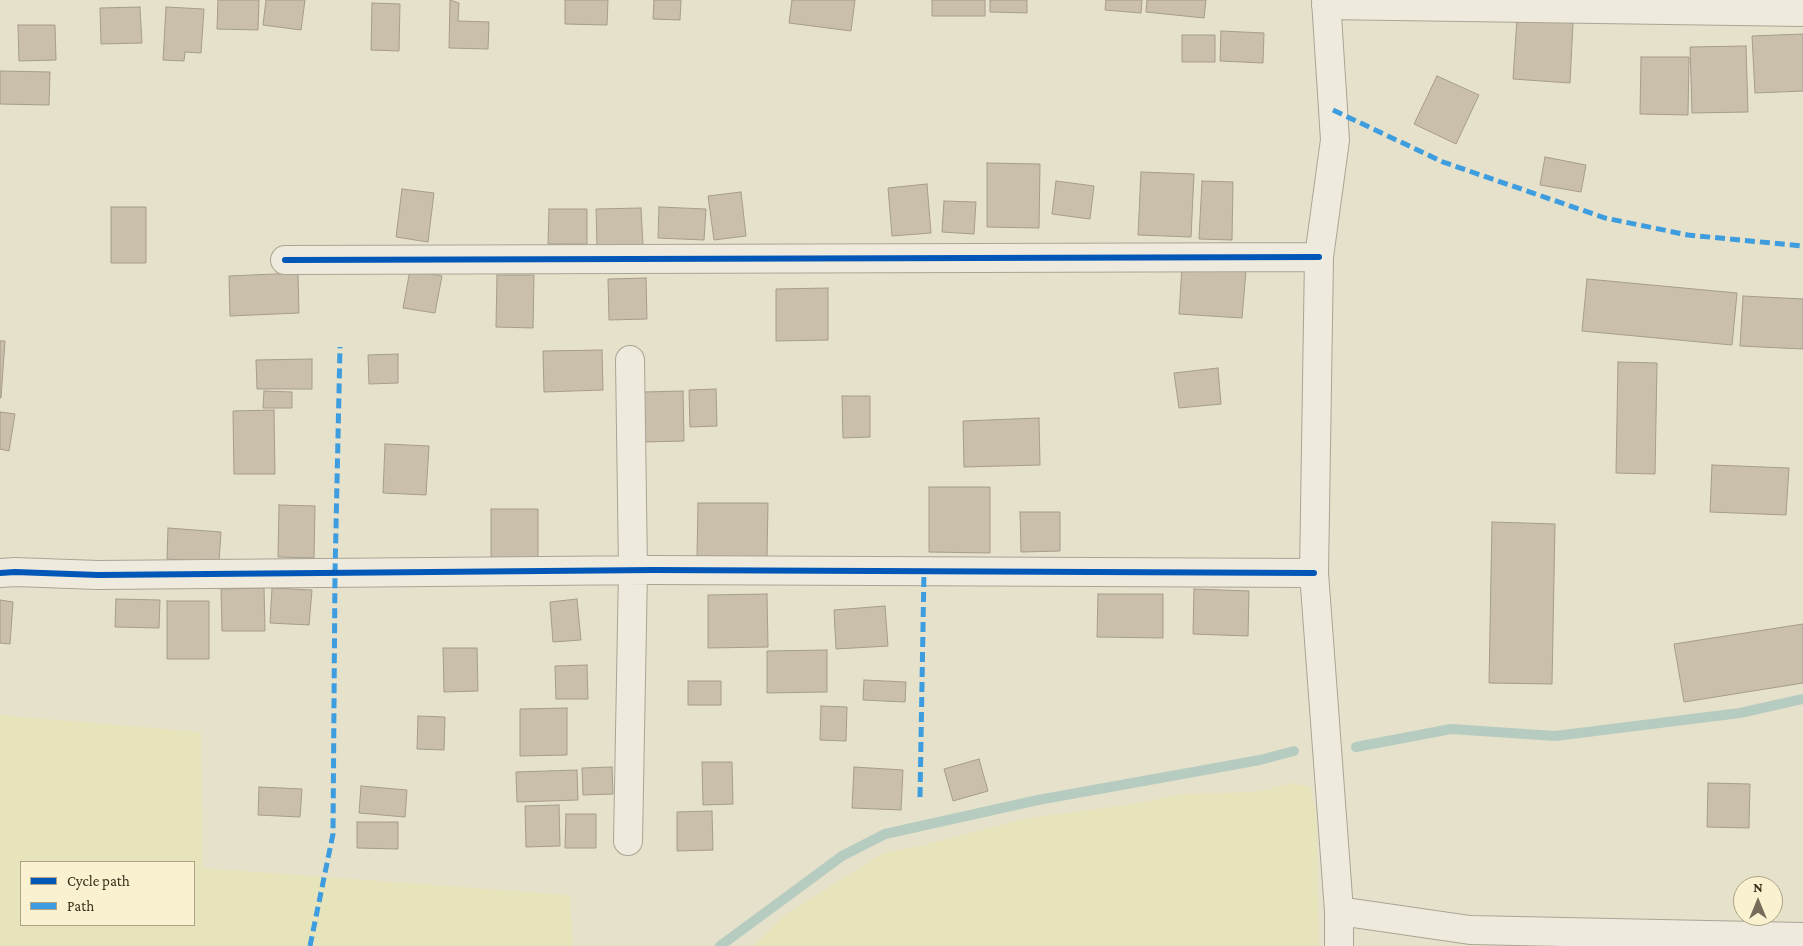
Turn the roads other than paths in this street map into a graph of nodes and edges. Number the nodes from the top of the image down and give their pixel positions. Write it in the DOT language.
graph roads {
  1 [pos="1326,3"];
  2 [pos="1803,12"];
  3 [pos="1319,256"];
  4 [pos="285,260"];
  5 [pos="630,360"];
  6 [pos="633,570"];
  7 [pos="0,573"];
  8 [pos="1314,573"];
  9 [pos="628,842"];
  10 [pos="1339,911"];
  11 [pos="1803,937"];
  12 [pos="1339,946"];
  1 -- 2 [label="street"];
  1 -- 3 [label="street"];
  3 -- 4 [label="street"];
  3 -- 8 [label="street"];
  5 -- 6 [label="street"];
  6 -- 7 [label="street"];
  6 -- 8 [label="street"];
  6 -- 9 [label="street"];
  8 -- 10 [label="street"];
  10 -- 11 [label="street"];
  10 -- 12 [label="street"];
}
